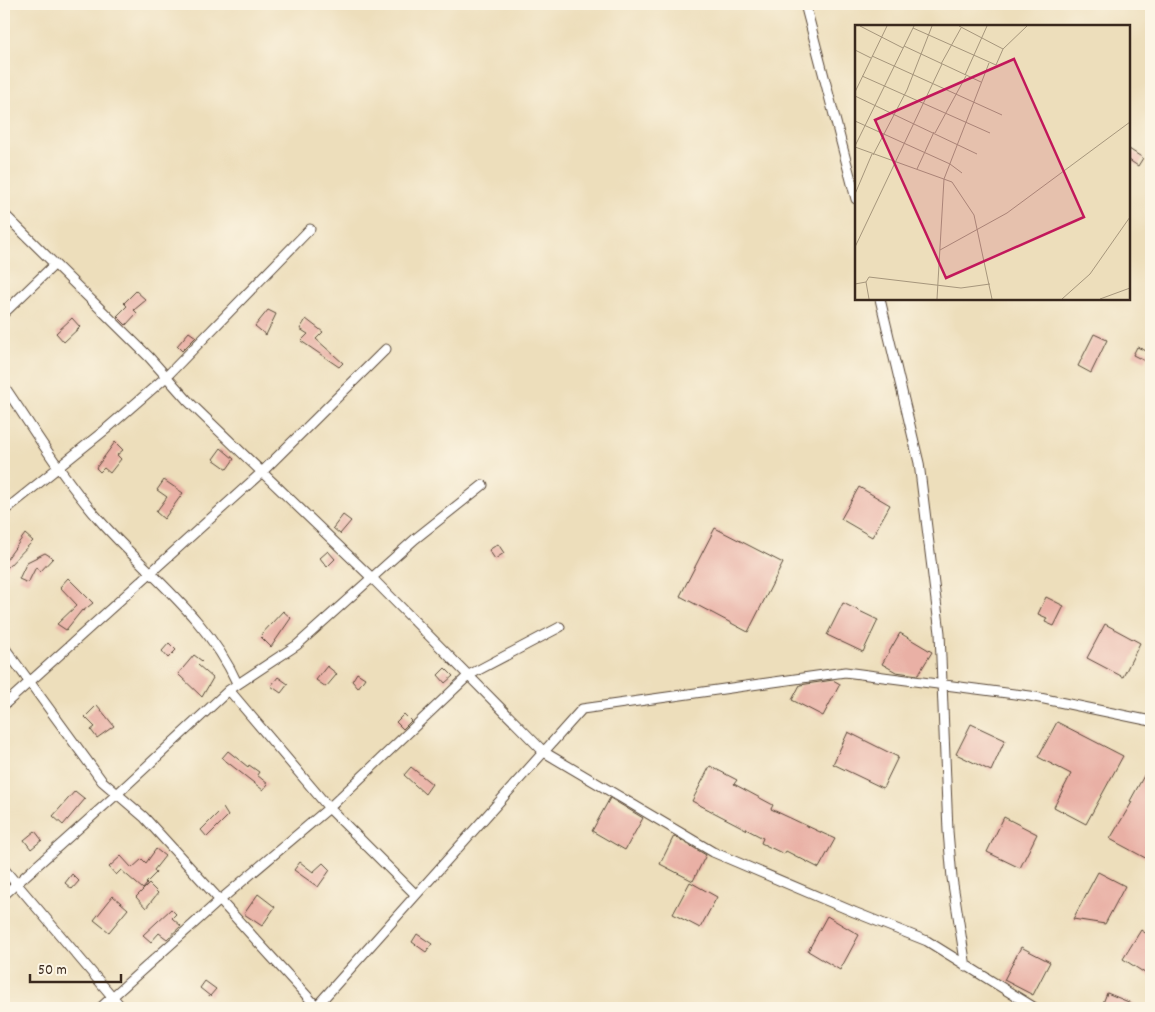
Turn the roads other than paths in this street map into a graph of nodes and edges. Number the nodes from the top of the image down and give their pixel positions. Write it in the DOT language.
graph roads {
  1 [pos="805,4"];
  2 [pos="855,194"];
  3 [pos="4,214"];
  4 [pos="310,229"];
  5 [pos="55,264"];
  6 [pos="880,300"];
  7 [pos="4,313"];
  8 [pos="386,349"];
  9 [pos="166,377"];
  10 [pos="4,386"];
  11 [pos="58,468"];
  12 [pos="261,473"];
  13 [pos="483,485"];
  14 [pos="4,511"];
  15 [pos="150,573"];
  16 [pos="372,578"];
  17 [pos="560,627"];
  18 [pos="4,647"];
  19 [pos="469,675"];
  20 [pos="29,681"];
  21 [pos="237,683"];
  22 [pos="941,686"];
  23 [pos="229,690"];
  24 [pos="4,705"];
  25 [pos="1151,721"];
  26 [pos="544,752"];
  27 [pos="116,795"];
  28 [pos="329,808"];
  29 [pos="4,869"];
  30 [pos="16,884"];
  31 [pos="4,895"];
  32 [pos="416,895"];
  33 [pos="219,901"];
  34 [pos="966,967"];
  35 [pos="114,996"];
  36 [pos="100,1008"];
  37 [pos="122,1008"];
  38 [pos="316,1008"];
  39 [pos="1035,1008"];
  1 -- 2 [label="street"];
  3 -- 5 [label="street"];
  4 -- 9 [label="street"];
  5 -- 7 [label="street"];
  5 -- 9 [label="street"];
  6 -- 22 [label="street"];
  8 -- 12 [label="street"];
  9 -- 11 [label="street"];
  9 -- 12 [label="street"];
  10 -- 11 [label="street"];
  11 -- 14 [label="street"];
  11 -- 15 [label="street"];
  12 -- 15 [label="street"];
  12 -- 16 [label="street"];
  13 -- 16 [label="street"];
  15 -- 20 [label="street"];
  15 -- 21 [label="street"];
  16 -- 19 [label="street"];
  16 -- 21 [label="street"];
  17 -- 19 [label="street"];
  18 -- 20 [label="street"];
  19 -- 26 [label="street"];
  19 -- 28 [label="street"];
  20 -- 24 [label="street"];
  20 -- 27 [label="street"];
  21 -- 23 [label="street"];
  22 -- 25 [label="street"];
  22 -- 26 [label="street"];
  22 -- 34 [label="street"];
  23 -- 27 [label="street"];
  23 -- 28 [label="street"];
  26 -- 32 [label="street"];
  26 -- 34 [label="street"];
  27 -- 30 [label="street"];
  27 -- 33 [label="street"];
  28 -- 32 [label="street"];
  28 -- 33 [label="street"];
  29 -- 30 [label="street"];
  30 -- 31 [label="street"];
  30 -- 35 [label="street"];
  32 -- 38 [label="street"];
  33 -- 35 [label="street"];
  33 -- 38 [label="street"];
  34 -- 39 [label="street"];
  35 -- 36 [label="street"];
  35 -- 37 [label="street"];
}
